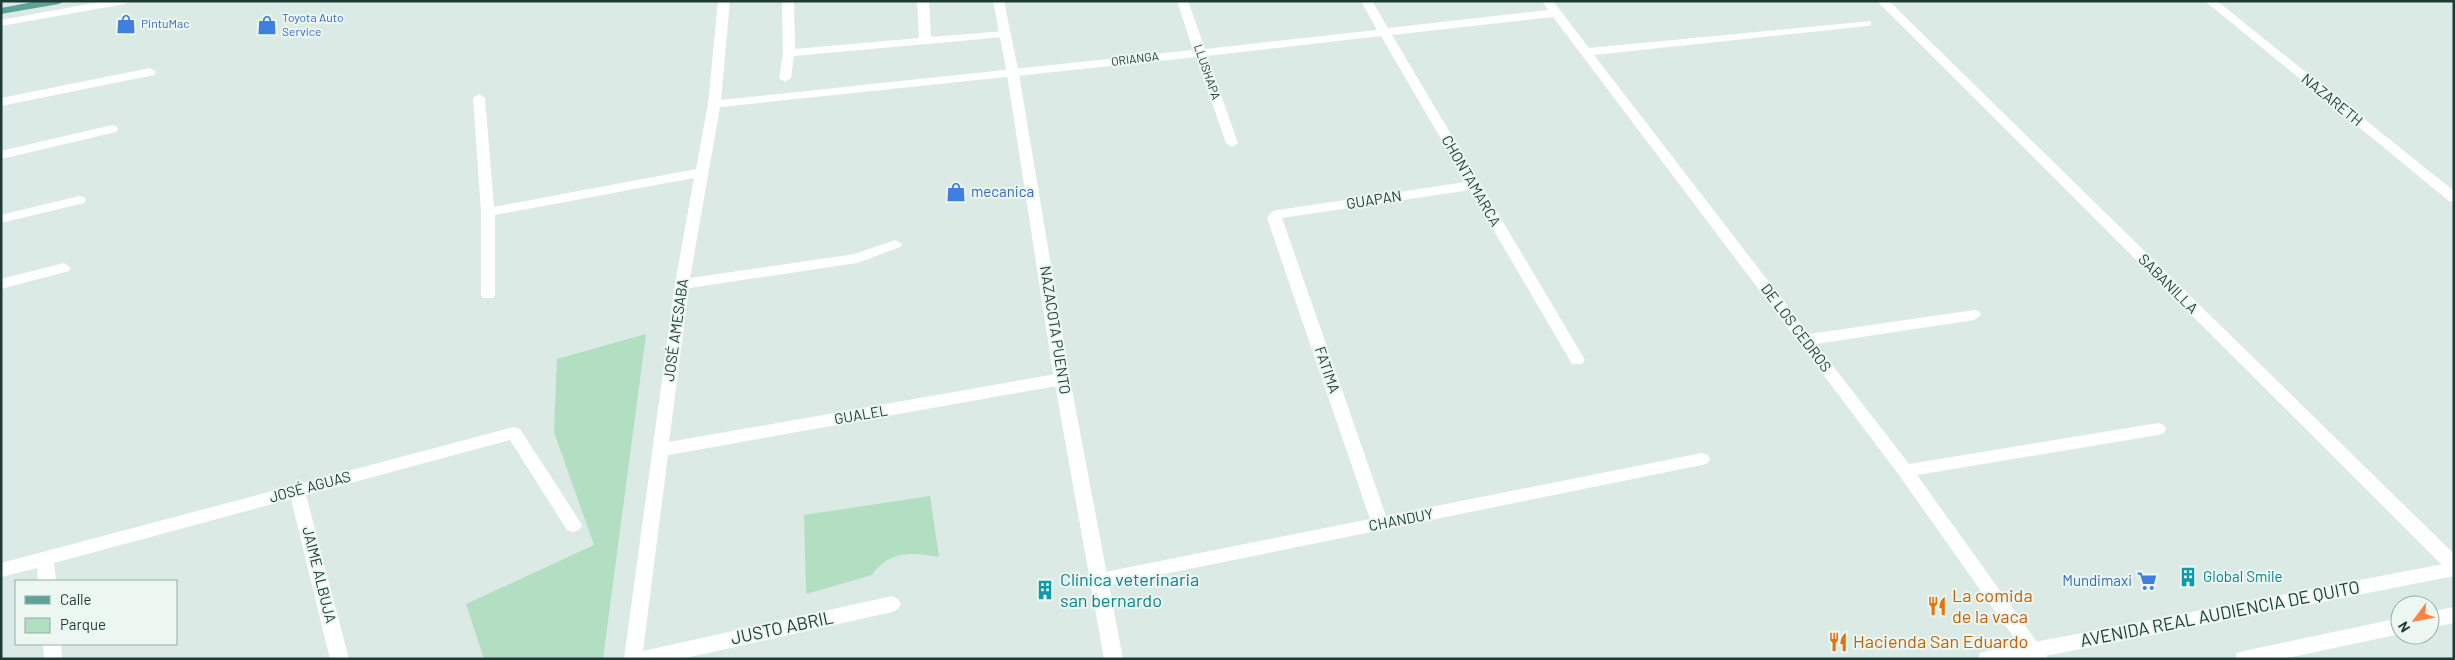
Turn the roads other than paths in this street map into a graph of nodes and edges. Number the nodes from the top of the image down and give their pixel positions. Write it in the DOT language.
graph roads {
  1 [pos="20,1"];
  2 [pos="59,1"];
  3 [pos="125,1"];
  4 [pos="724,1"];
  5 [pos="788,1"];
  6 [pos="923,1"];
  7 [pos="998,1"];
  8 [pos="1182,1"];
  9 [pos="1366,1"];
  10 [pos="1882,1"];
  11 [pos="2210,1"];
  12 [pos="1,4"];
  13 [pos="1551,7"];
  14 [pos="1,11"];
  15 [pos="1,23"];
  16 [pos="1867,23"];
  17 [pos="1383,31"];
  18 [pos="1004,34"];
  19 [pos="925,42"];
  20 [pos="1200,51"];
  21 [pos="1587,52"];
  22 [pos="789,53"];
  23 [pos="150,72"];
  24 [pos="1013,74"];
  25 [pos="785,78"];
  26 [pos="479,98"];
  27 [pos="1,102"];
  28 [pos="714,104"];
  29 [pos="112,129"];
  30 [pos="1232,143"];
  31 [pos="1,155"];
  32 [pos="702,172"];
  33 [pos="1474,185"];
  34 [pos="2454,198"];
  35 [pos="79,200"];
  36 [pos="488,212"];
  37 [pos="1275,216"];
  38 [pos="1,219"];
  39 [pos="895,244"];
  40 [pos="64,268"];
  41 [pos="1,284"];
  42 [pos="682,284"];
  43 [pos="488,295"];
  44 [pos="1974,315"];
  45 [pos="1805,340"];
  46 [pos="1577,360"];
  47 [pos="1062,379"];
  48 [pos="2158,430"];
  49 [pos="660,450"];
  50 [pos="1702,459"];
  51 [pos="1905,471"];
  52 [pos="298,491"];
  53 [pos="573,525"];
  54 [pos="1381,525"];
  55 [pos="45,558"];
  56 [pos="2454,568"];
  57 [pos="1,570"];
  58 [pos="47,580"];
  59 [pos="1100,580"];
  60 [pos="892,604"];
  61 [pos="2454,615"];
  62 [pos="2440,618"];
  63 [pos="2390,628"];
  64 [pos="52,645"];
  65 [pos="2037,654"];
  66 [pos="53,659"];
  67 [pos="340,659"];
  68 [pos="633,659"];
  69 [pos="643,659"];
  70 [pos="1114,659"];
  71 [pos="1987,659"];
  72 [pos="2244,659"];
  1 -- 12 [label="main road"];
  2 -- 14 [label="main road"];
  3 -- 15 [label="street"];
  4 -- 28 [label="street, JOSÉ AMESABA"];
  5 -- 22 [label="street"];
  6 -- 19 [label="street"];
  7 -- 18 [label="street, NAZACOTA PUENTO"];
  8 -- 20 [label="street, LLUSHAPA"];
  9 -- 17 [label="street, CHONTAMARCA"];
  10 -- 56 [label="street, SABANILLA"];
  11 -- 34 [label="street, NAZARETH"];
  13 -- 17 [label="street, ORIANGA"];
  13 -- 21 [label="street, DE LOS CEDROS"];
  16 -- 21 [label="street"];
  17 -- 20 [label="street, ORIANGA"];
  17 -- 33 [label="street, CHONTAMARCA"];
  18 -- 19 [label="street"];
  18 -- 24 [label="street, NAZACOTA PUENTO"];
  19 -- 22 [label="street"];
  20 -- 24 [label="street, ORIANGA"];
  20 -- 30 [label="street, LLUSHAPA"];
  21 -- 45 [label="street, DE LOS CEDROS"];
  22 -- 25 [label="street"];
  23 -- 27 [label="street"];
  24 -- 28 [label="street, ORIANGA"];
  24 -- 47 [label="street, NAZACOTA PUENTO"];
  26 -- 36 [label="street"];
  28 -- 32 [label="street, JOSÉ AMESABA"];
  29 -- 31 [label="street"];
  32 -- 36 [label="street"];
  32 -- 42 [label="street, JOSÉ AMESABA"];
  33 -- 37 [label="street, GUAPAN"];
  33 -- 46 [label="street, CHONTAMARCA"];
  35 -- 38 [label="street"];
  36 -- 43 [label="street"];
  37 -- 54 [label="street, FATIMA"];
  39 -- 42 [label="street"];
  40 -- 41 [label="street"];
  42 -- 49 [label="street, JOSÉ AMESABA"];
  44 -- 45 [label="street"];
  45 -- 51 [label="street, DE LOS CEDROS"];
  47 -- 49 [label="street, GUALEL"];
  47 -- 59 [label="street, NAZACOTA PUENTO"];
  48 -- 51 [label="street"];
  49 -- 68 [label="street, JOSÉ AMESABA"];
  50 -- 54 [label="street, CHANDUY"];
  51 -- 65 [label="street, DE LOS CEDROS"];
  52 -- 53 [label="street, JOSÉ AGUAS"];
  52 -- 55 [label="street, JOSÉ AGUAS"];
  52 -- 67 [label="street, JAIME ALBUJA"];
  54 -- 59 [label="street, CHANDUY"];
  55 -- 57 [label="street, JOSÉ AGUAS"];
  55 -- 58 [label="street"];
  56 -- 65 [label="street, AVENIDA REAL AUDIENCIA DE QUITO"];
  59 -- 70 [label="street, NAZACOTA PUENTO"];
  60 -- 69 [label="street, JUSTO ABRIL"];
  61 -- 62 [label="street"];
  63 -- 72 [label="street"];
  64 -- 66 [label="street"];
  65 -- 71 [label="street, AVENIDA REAL AUDIENCIA DE QUITO"];
}
